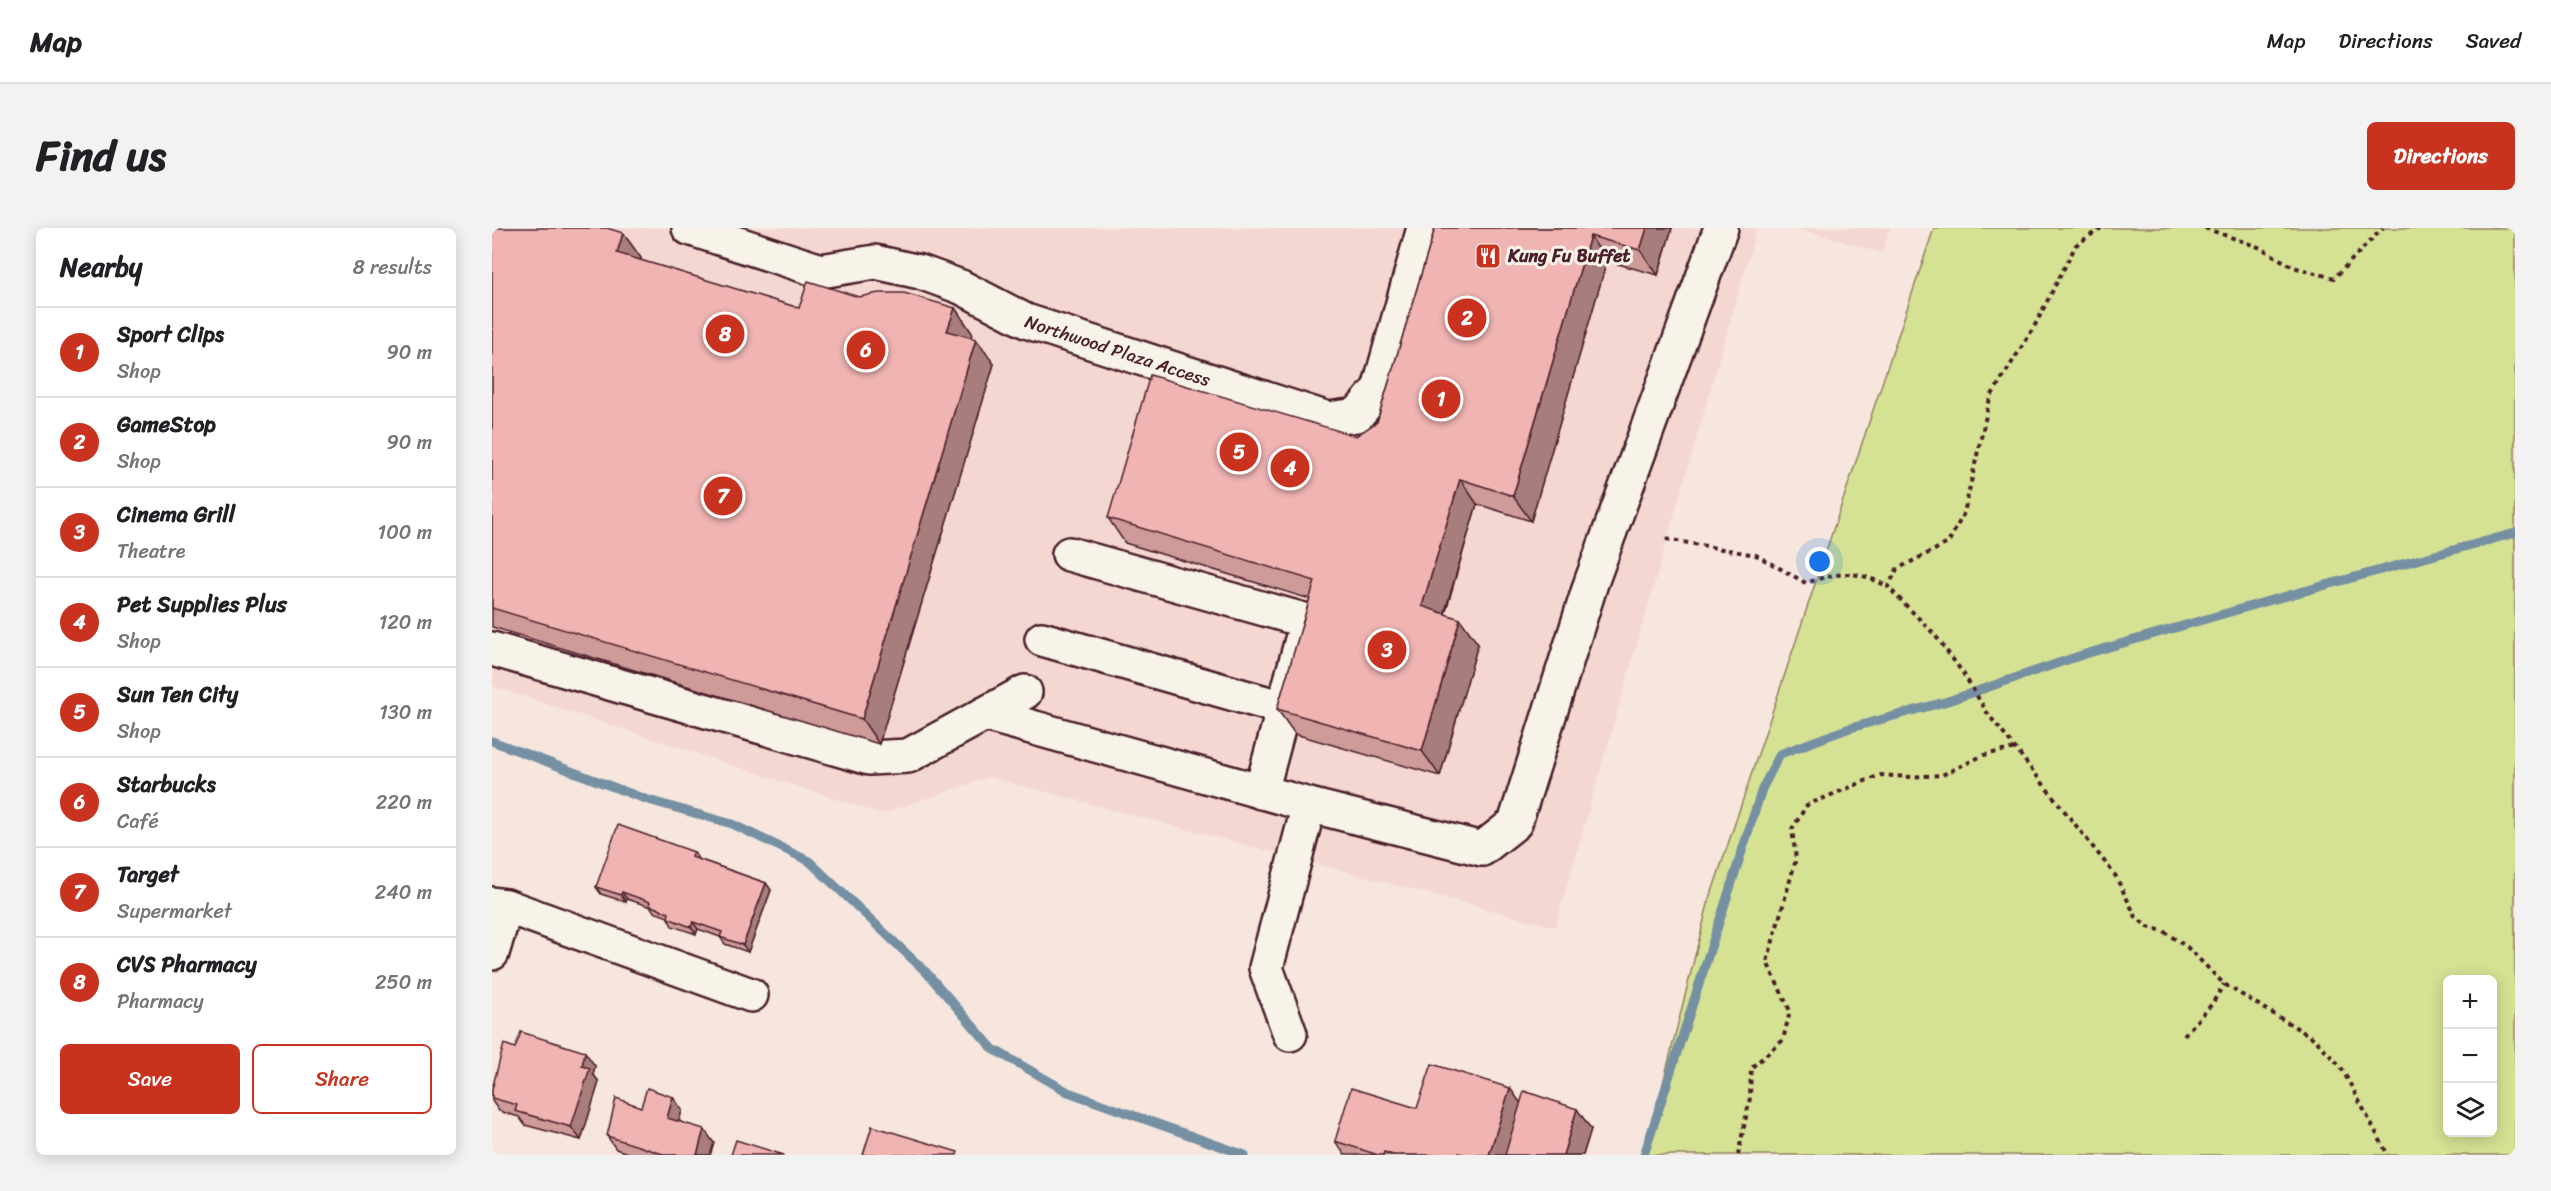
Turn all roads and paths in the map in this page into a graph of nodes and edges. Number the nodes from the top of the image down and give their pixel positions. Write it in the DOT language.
graph roads {
  1 [pos="689,228"];
  2 [pos="1424,228"];
  3 [pos="1721,228"];
  4 [pos="2102,228"];
  5 [pos="2205,228"];
  6 [pos="2383,228"];
  7 [pos="1666,539"];
  8 [pos="1070,554"];
  9 [pos="1888,587"];
  10 [pos="1042,639"];
  11 [pos="492,649"];
  12 [pos="1025,692"];
  13 [pos="1283,708"];
  14 [pos="985,714"];
  15 [pos="2016,747"];
  16 [pos="1261,792"];
  17 [pos="1309,805"];
  18 [pos="499,905"];
  19 [pos="492,953"];
  20 [pos="2224,984"];
  21 [pos="751,995"];
  22 [pos="1290,1034"];
  23 [pos="2184,1035"];
  24 [pos="1738,1155"];
  25 [pos="2388,1155"];
  1 -- 2 [label="street, Northwood Plaza Access"];
  3 -- 17 [label="street"];
  4 -- 9 [label="path"];
  5 -- 6 [label="path"];
  7 -- 9 [label="path"];
  8 -- 13 [label="street"];
  9 -- 15 [label="path"];
  10 -- 13 [label="street"];
  11 -- 14 [label="street"];
  12 -- 14 [label="street"];
  13 -- 16 [label="street"];
  14 -- 16 [label="street"];
  15 -- 20 [label="path"];
  15 -- 24 [label="path"];
  16 -- 17 [label="street"];
  17 -- 22 [label="street"];
  18 -- 19 [label="street"];
  18 -- 21 [label="street"];
  20 -- 23 [label="path"];
  20 -- 25 [label="path"];
}
